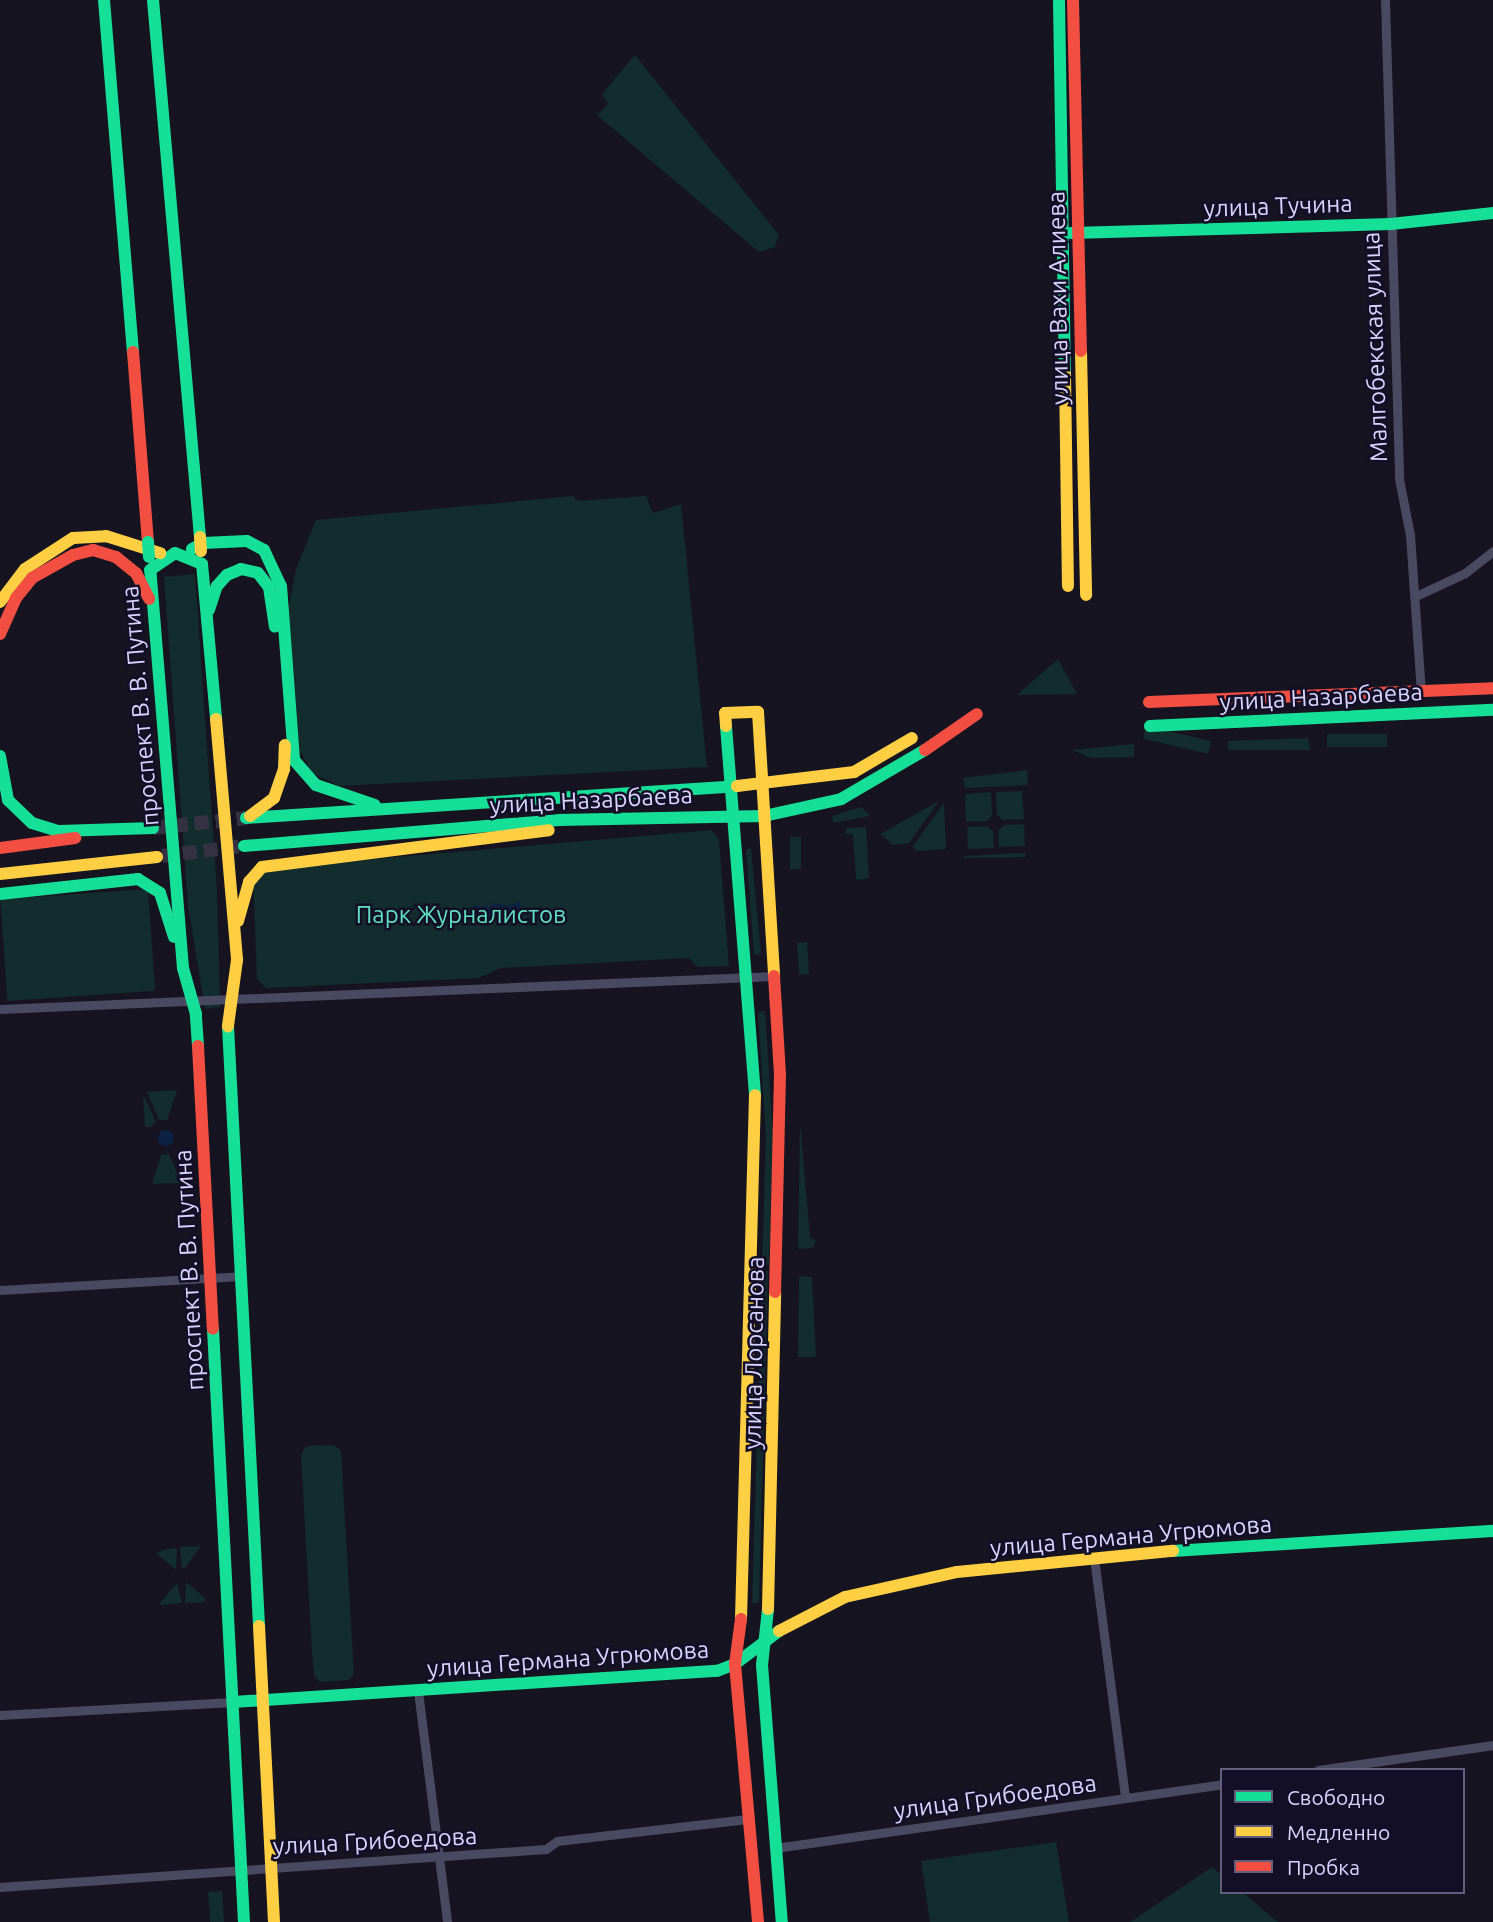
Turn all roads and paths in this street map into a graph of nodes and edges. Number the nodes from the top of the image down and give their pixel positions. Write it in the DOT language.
graph roads {
  1 [pos="104,0"];
  2 [pos="153,0"];
  3 [pos="1059,0"];
  4 [pos="1073,0"];
  5 [pos="1385,0"];
  6 [pos="1493,213"];
  7 [pos="1391,224"];
  8 [pos="1078,232"];
  9 [pos="1064,233"];
  10 [pos="1493,551"];
  11 [pos="182,555"];
  12 [pos="167,556"];
  13 [pos="202,558"];
  14 [pos="150,570"];
  15 [pos="1068,586"];
  16 [pos="1086,595"];
  17 [pos="1416,596"];
  18 [pos="0,602"];
  19 [pos="153,608"];
  20 [pos="207,617"];
  21 [pos="0,634"];
  22 [pos="1493,688"];
  23 [pos="1421,691"];
  24 [pos="1149,702"];
  25 [pos="1493,710"];
  26 [pos="977,714"];
  27 [pos="1150,726"];
  28 [pos="912,738"];
  29 [pos="0,756"];
  30 [pos="763,785"];
  31 [pos="730,787"];
  32 [pos="386,808"];
  33 [pos="734,814"];
  34 [pos="764,816"];
  35 [pos="583,819"];
  36 [pos="244,846"];
  37 [pos="0,848"];
  38 [pos="157,857"];
  39 [pos="0,874"];
  40 [pos="0,894"];
  41 [pos="235,936"];
  42 [pos="183,968"];
  43 [pos="774,976"];
  44 [pos="748,977"];
  45 [pos="230,996"];
  46 [pos="192,999"];
  47 [pos="0,1009"];
  48 [pos="240,1276"];
  49 [pos="211,1278"];
  50 [pos="0,1290"];
  51 [pos="1493,1531"];
  52 [pos="1094,1558"];
  53 [pos="767,1638"];
  54 [pos="736,1664"];
  55 [pos="418,1691"];
  56 [pos="262,1700"];
  57 [pos="233,1702"];
  58 [pos="0,1716"];
  59 [pos="1493,1745"];
  60 [pos="1332,1768"];
  61 [pos="1220,1784"];
  62 [pos="1125,1798"];
  63 [pos="748,1819"];
  64 [pos="775,1848"];
  65 [pos="440,1858"];
  66 [pos="271,1866"];
  67 [pos="241,1867"];
  68 [pos="0,1887"];
  69 [pos="244,1922"];
  70 [pos="274,1922"];
  71 [pos="447,1922"];
  72 [pos="758,1922"];
  73 [pos="782,1922"];
  1 -- 14 [label="main road, bridge"];
  2 -- 13 [label="main road, проспект В. В. Путина, bridge"];
  3 -- 9 [label="main road, улица Вахи Алиева"];
  4 -- 8 [label="main road, улица Вахи Алиева"];
  5 -- 7 [label="street, Малгобекская улица"];
  6 -- 7 [label="main road, улица Тучина"];
  7 -- 8 [label="main road, улица Тучина"];
  7 -- 17 [label="street, Малгобекская улица"];
  8 -- 9 [label="main road, улица Тучина"];
  8 -- 16 [label="main road, улица Вахи Алиева"];
  9 -- 15 [label="main road, улица Вахи Алиева"];
  10 -- 17 [label="street"];
  11 -- 12 [label="main road"];
  11 -- 13 [label="main road"];
  11 -- 32 [label="main road"];
  12 -- 14 [label="main road, проспект В. В. Путина"];
  12 -- 18 [label="main road"];
  13 -- 20 [label="main road, проспект В. В. Путина"];
  14 -- 19 [label="main road, проспект В. В. Путина"];
  17 -- 23 [label="street, Малгобекская улица"];
  19 -- 21 [label="main road"];
  19 -- 42 [label="main road, проспект В. В. Путина"];
  20 -- 32 [label="main road, улица Назарбаева"];
  20 -- 41 [label="main road, проспект В. В. Путина"];
  22 -- 23 [label="main road, улица Назарбаева"];
  23 -- 24 [label="main road, улица Назарбаева"];
  25 -- 27 [label="main road, улица Назарбаева"];
  26 -- 34 [label="main road, улица Назарбаева"];
  28 -- 30 [label="main road, улица Назарбаева"];
  29 -- 37 [label="main road"];
  30 -- 31 [label="main road, улица Назарбаева"];
  30 -- 31 [label="main road, улица Лорсанова"];
  30 -- 34 [label="main road, улица Лорсанова"];
  31 -- 32 [label="main road, улица Назарбаева"];
  31 -- 33 [label="main road, улица Лорсанова"];
  33 -- 34 [label="main road, улица Назарбаева"];
  33 -- 35 [label="main road, улица Назарбаева"];
  33 -- 44 [label="main road, улица Лорсанова"];
  34 -- 43 [label="main road, улица Лорсанова"];
  35 -- 36 [label="main road, улица Назарбаева"];
  35 -- 41 [label="main road"];
  38 -- 39 [label="main road"];
  40 -- 42 [label="main road"];
  41 -- 45 [label="main road, проспект В. В. Путина"];
  42 -- 46 [label="main road, проспект В. В. Путина"];
  43 -- 44 [label="street"];
  43 -- 53 [label="main road, улица Лорсанова"];
  44 -- 45 [label="street"];
  44 -- 54 [label="main road, улица Лорсанова"];
  45 -- 46 [label="street"];
  45 -- 48 [label="main road, проспект В. В. Путина"];
  46 -- 47 [label="street"];
  46 -- 49 [label="main road, проспект В. В. Путина"];
  48 -- 49 [label="street"];
  48 -- 56 [label="main road, проспект В. В. Путина"];
  49 -- 50 [label="street"];
  49 -- 57 [label="main road, проспект В. В. Путина"];
  51 -- 52 [label="main road, улица Германа Угрюмова"];
  52 -- 53 [label="main road, улица Германа Угрюмова"];
  52 -- 62 [label="street"];
  53 -- 54 [label="main road, улица Германа Угрюмова"];
  53 -- 64 [label="main road, улица Лорсанова"];
  54 -- 55 [label="main road, улица Германа Угрюмова"];
  54 -- 63 [label="main road, улица Лорсанова"];
  55 -- 56 [label="main road, улица Германа Угрюмова"];
  55 -- 65 [label="street"];
  56 -- 57 [label="main road, улица Германа Угрюмова"];
  56 -- 66 [label="main road, проспект В. В. Путина"];
  57 -- 58 [label="street, улица Германа Угрюмова"];
  57 -- 67 [label="main road, проспект В. В. Путина"];
  59 -- 60 [label="street"];
  61 -- 62 [label="street, улица Грибоедова"];
  62 -- 64 [label="street, улица Грибоедова"];
  63 -- 65 [label="street, улица Грибоедова"];
  63 -- 72 [label="main road, улица Лорсанова"];
  64 -- 73 [label="main road, улица Лорсанова"];
  65 -- 66 [label="street, улица Грибоедова"];
  65 -- 71 [label="street"];
  66 -- 67 [label="street, улица Грибоедова"];
  66 -- 70 [label="main road, проспект В. В. Путина"];
  67 -- 68 [label="street, улица Грибоедова"];
  67 -- 69 [label="main road, проспект В. В. Путина"];
}
